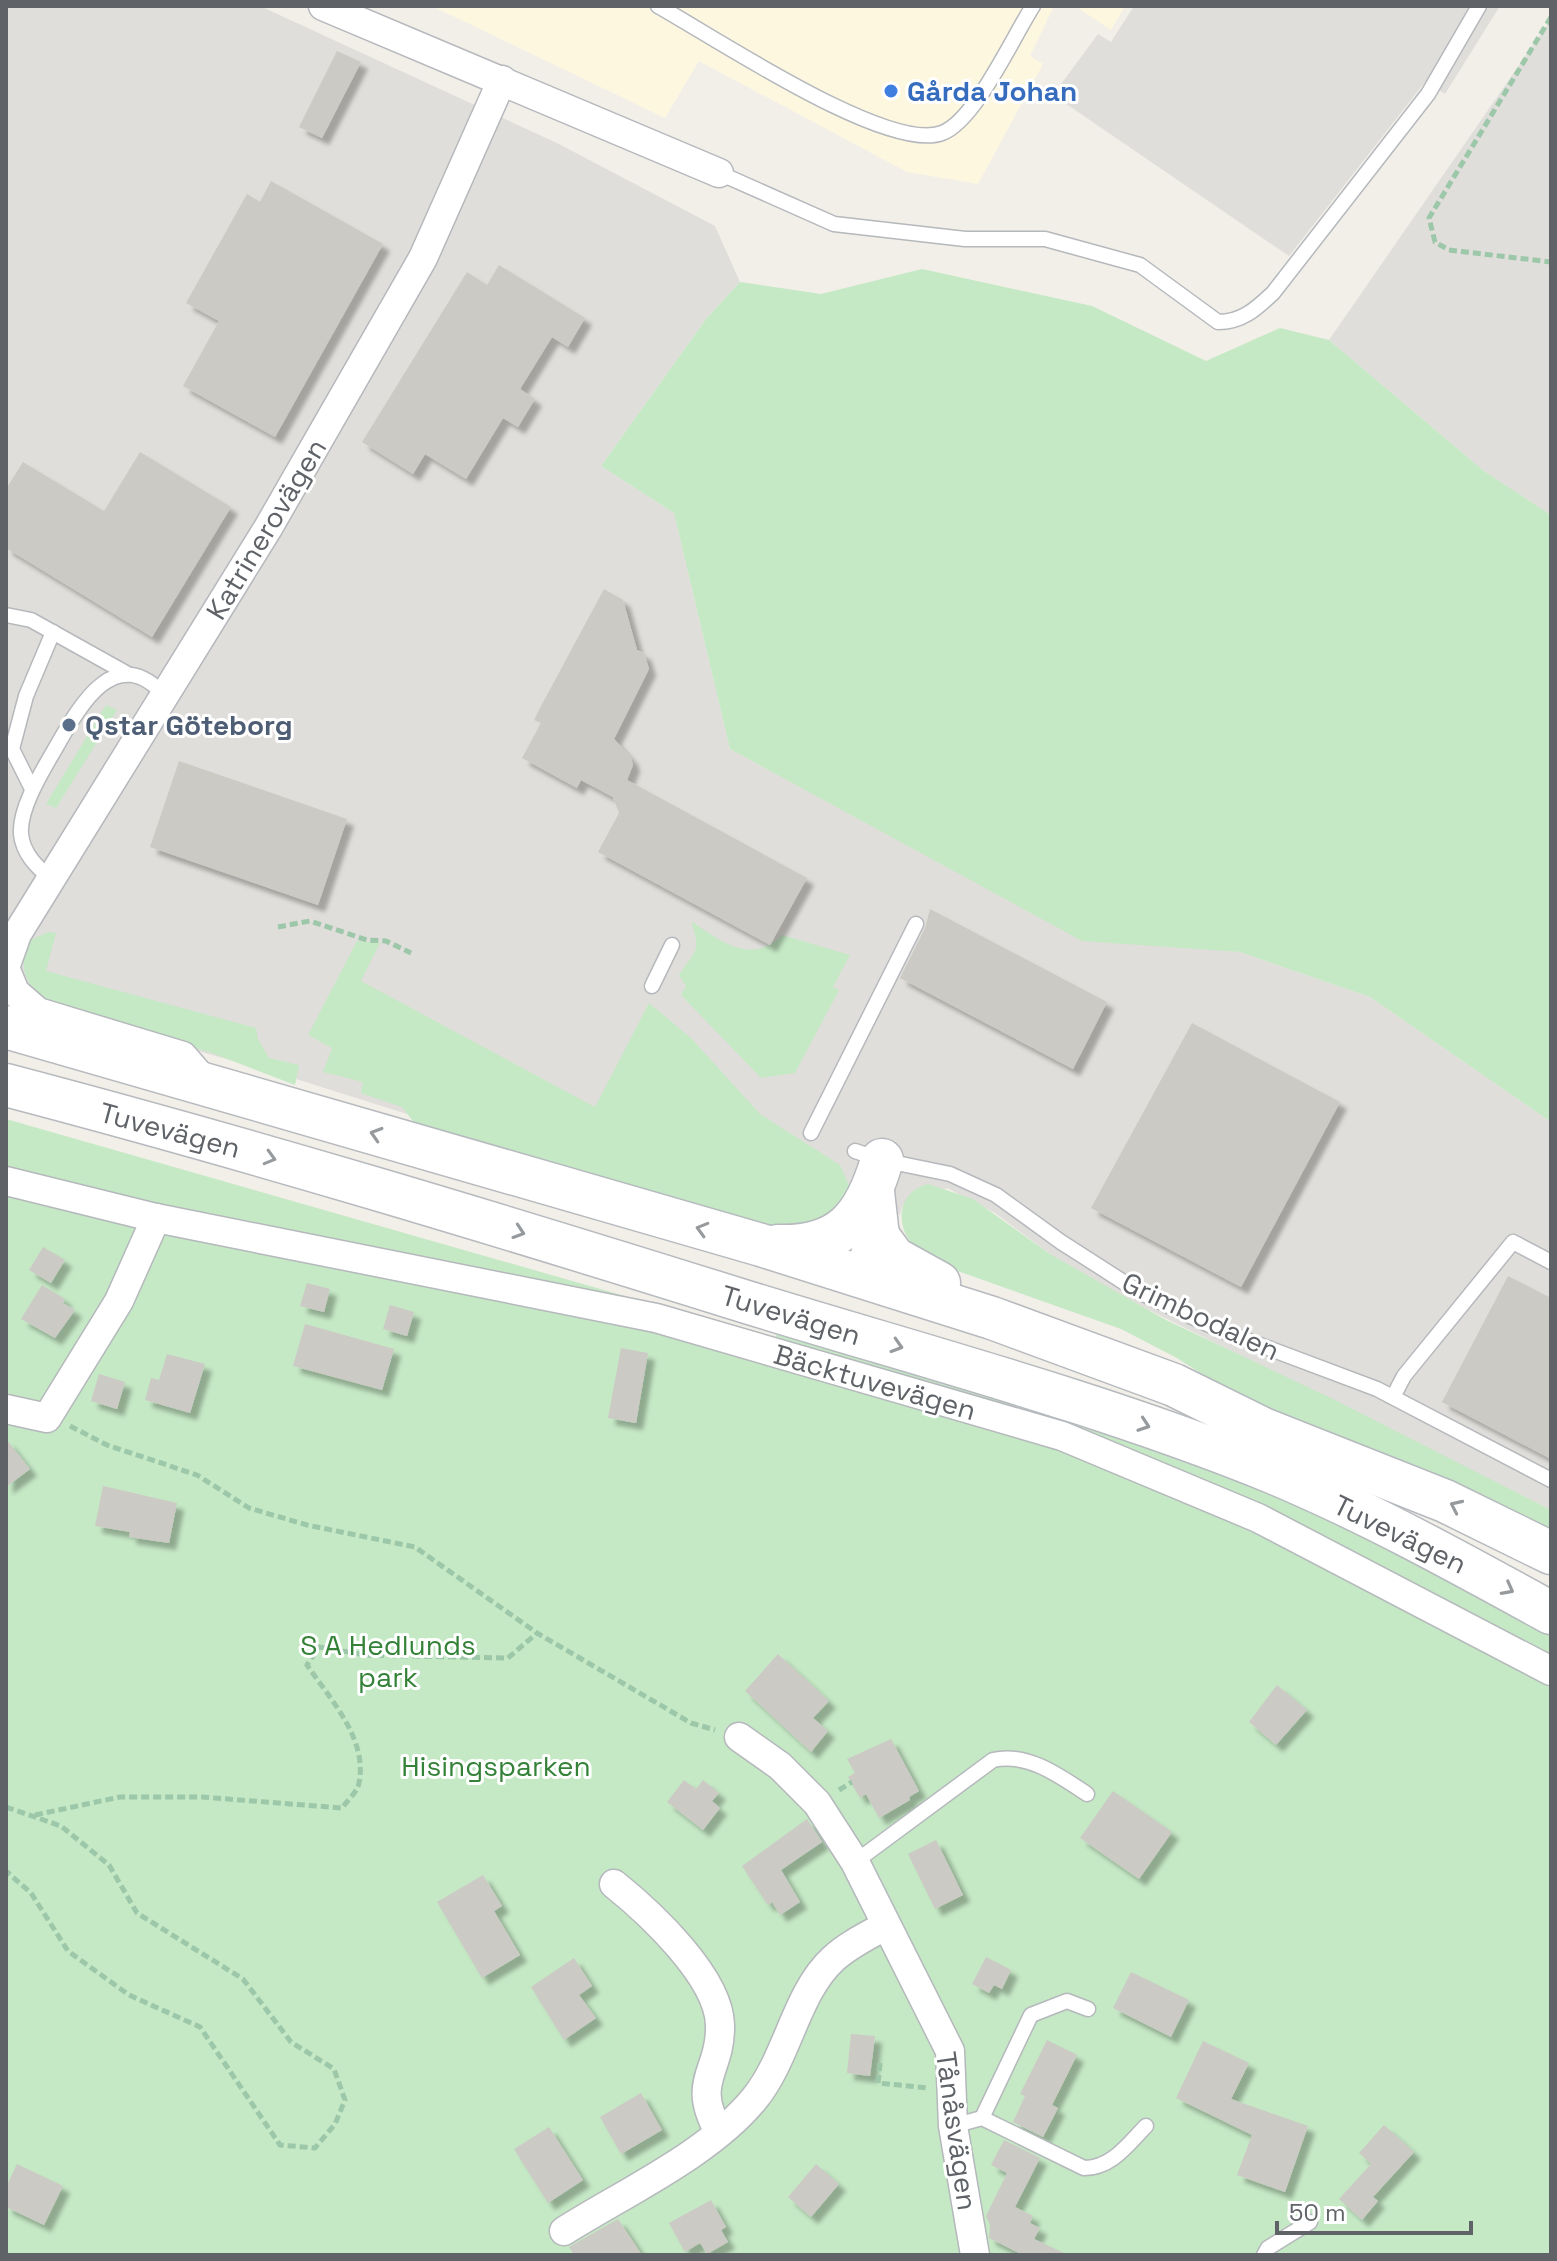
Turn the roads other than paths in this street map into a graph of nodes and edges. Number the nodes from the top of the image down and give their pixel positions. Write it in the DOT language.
graph roads {
  1 [pos="323,6"];
  2 [pos="658,6"];
  3 [pos="1033,6"];
  4 [pos="1479,6"];
  5 [pos="502,80"];
  6 [pos="719,173"];
  7 [pos="6,615"];
  8 [pos="53,632"];
  9 [pos="126,673"];
  10 [pos="166,696"];
  11 [pos="32,789"];
  12 [pos="51,879"];
  13 [pos="916,924"];
  14 [pos="672,945"];
  15 [pos="7,956"];
  16 [pos="652,986"];
  17 [pos="6,1027"];
  18 [pos="207,1084"];
  19 [pos="6,1085"];
  20 [pos="811,1133"];
  21 [pos="870,1168"];
  22 [pos="6,1181"];
  23 [pos="156,1218"];
  24 [pos="878,1236"];
  25 [pos="761,1245"];
  26 [pos="1551,1262"];
  27 [pos="863,1277"];
  28 [pos="688,1283"];
  29 [pos="1174,1385"];
  30 [pos="1393,1397"];
  31 [pos="6,1409"];
  32 [pos="1551,1480"];
  33 [pos="1551,1553"];
  34 [pos="1551,1613"];
  35 [pos="1551,1671"];
  36 [pos="739,1737"];
  37 [pos="1087,1794"];
  38 [pos="855,1862"];
  39 [pos="614,1884"];
  40 [pos="885,1926"];
  41 [pos="1088,2009"];
  42 [pos="982,2118"];
  43 [pos="953,2126"];
  44 [pos="1146,2126"];
  45 [pos="719,2132"];
  46 [pos="1310,2222"];
  47 [pos="564,2231"];
  48 [pos="975,2255"];
  49 [pos="1264,2255"];
  1 -- 5 [label="street"];
  2 -- 3 [label="lane"];
  4 -- 6 [label="lane"];
  5 -- 6 [label="street"];
  5 -- 10 [label="street, Katrinerovägen"];
  7 -- 8 [label="lane"];
  8 -- 9 [label="lane"];
  8 -- 11 [label="lane"];
  9 -- 10 [label="lane"];
  9 -- 11 [label="lane"];
  10 -- 12 [label="street, Katrinerovägen"];
  11 -- 12 [label="lane"];
  12 -- 15 [label="street, Katrinerovägen"];
  13 -- 20 [label="lane"];
  14 -- 16 [label="lane"];
  15 -- 18 [label="street, Katrinerovägen"];
  17 -- 18 [label="main road, Tuvevägen"];
  25 -- 18 [label="main road, Tuvevägen, one-way"];
  19 -- 28 [label="main road, Tuvevägen, one-way"];
  21 -- 24 [label="main road"];
  21 -- 25 [label="main road"];
  21 -- 30 [label="lane, Grimbodalen"];
  22 -- 23 [label="street, Bäcktuvevägen"];
  23 -- 31 [label="street"];
  23 -- 35 [label="street, Bäcktuvevägen"];
  24 -- 27 [label="main road"];
  24 -- 29 [label="main road"];
  25 -- 27 [label="main road, Tuvevägen"];
  26 -- 30 [label="lane"];
  27 -- 28 [label="main road"];
  27 -- 29 [label="main road, Tuvevägen"];
  28 -- 34 [label="main road, Tuvevägen, one-way"];
  33 -- 29 [label="main road, Tuvevägen, one-way"];
  30 -- 32 [label="lane, Grimbodalen"];
  36 -- 38 [label="street, Tånåsvägen"];
  37 -- 38 [label="lane"];
  38 -- 40 [label="street, Tånåsvägen"];
  39 -- 45 [label="street"];
  40 -- 43 [label="street, Tånåsvägen"];
  40 -- 45 [label="street"];
  41 -- 42 [label="lane"];
  42 -- 43 [label="lane"];
  42 -- 44 [label="lane"];
  43 -- 48 [label="street, Tånåsvägen"];
  45 -- 47 [label="street"];
  46 -- 49 [label="lane"];
}
